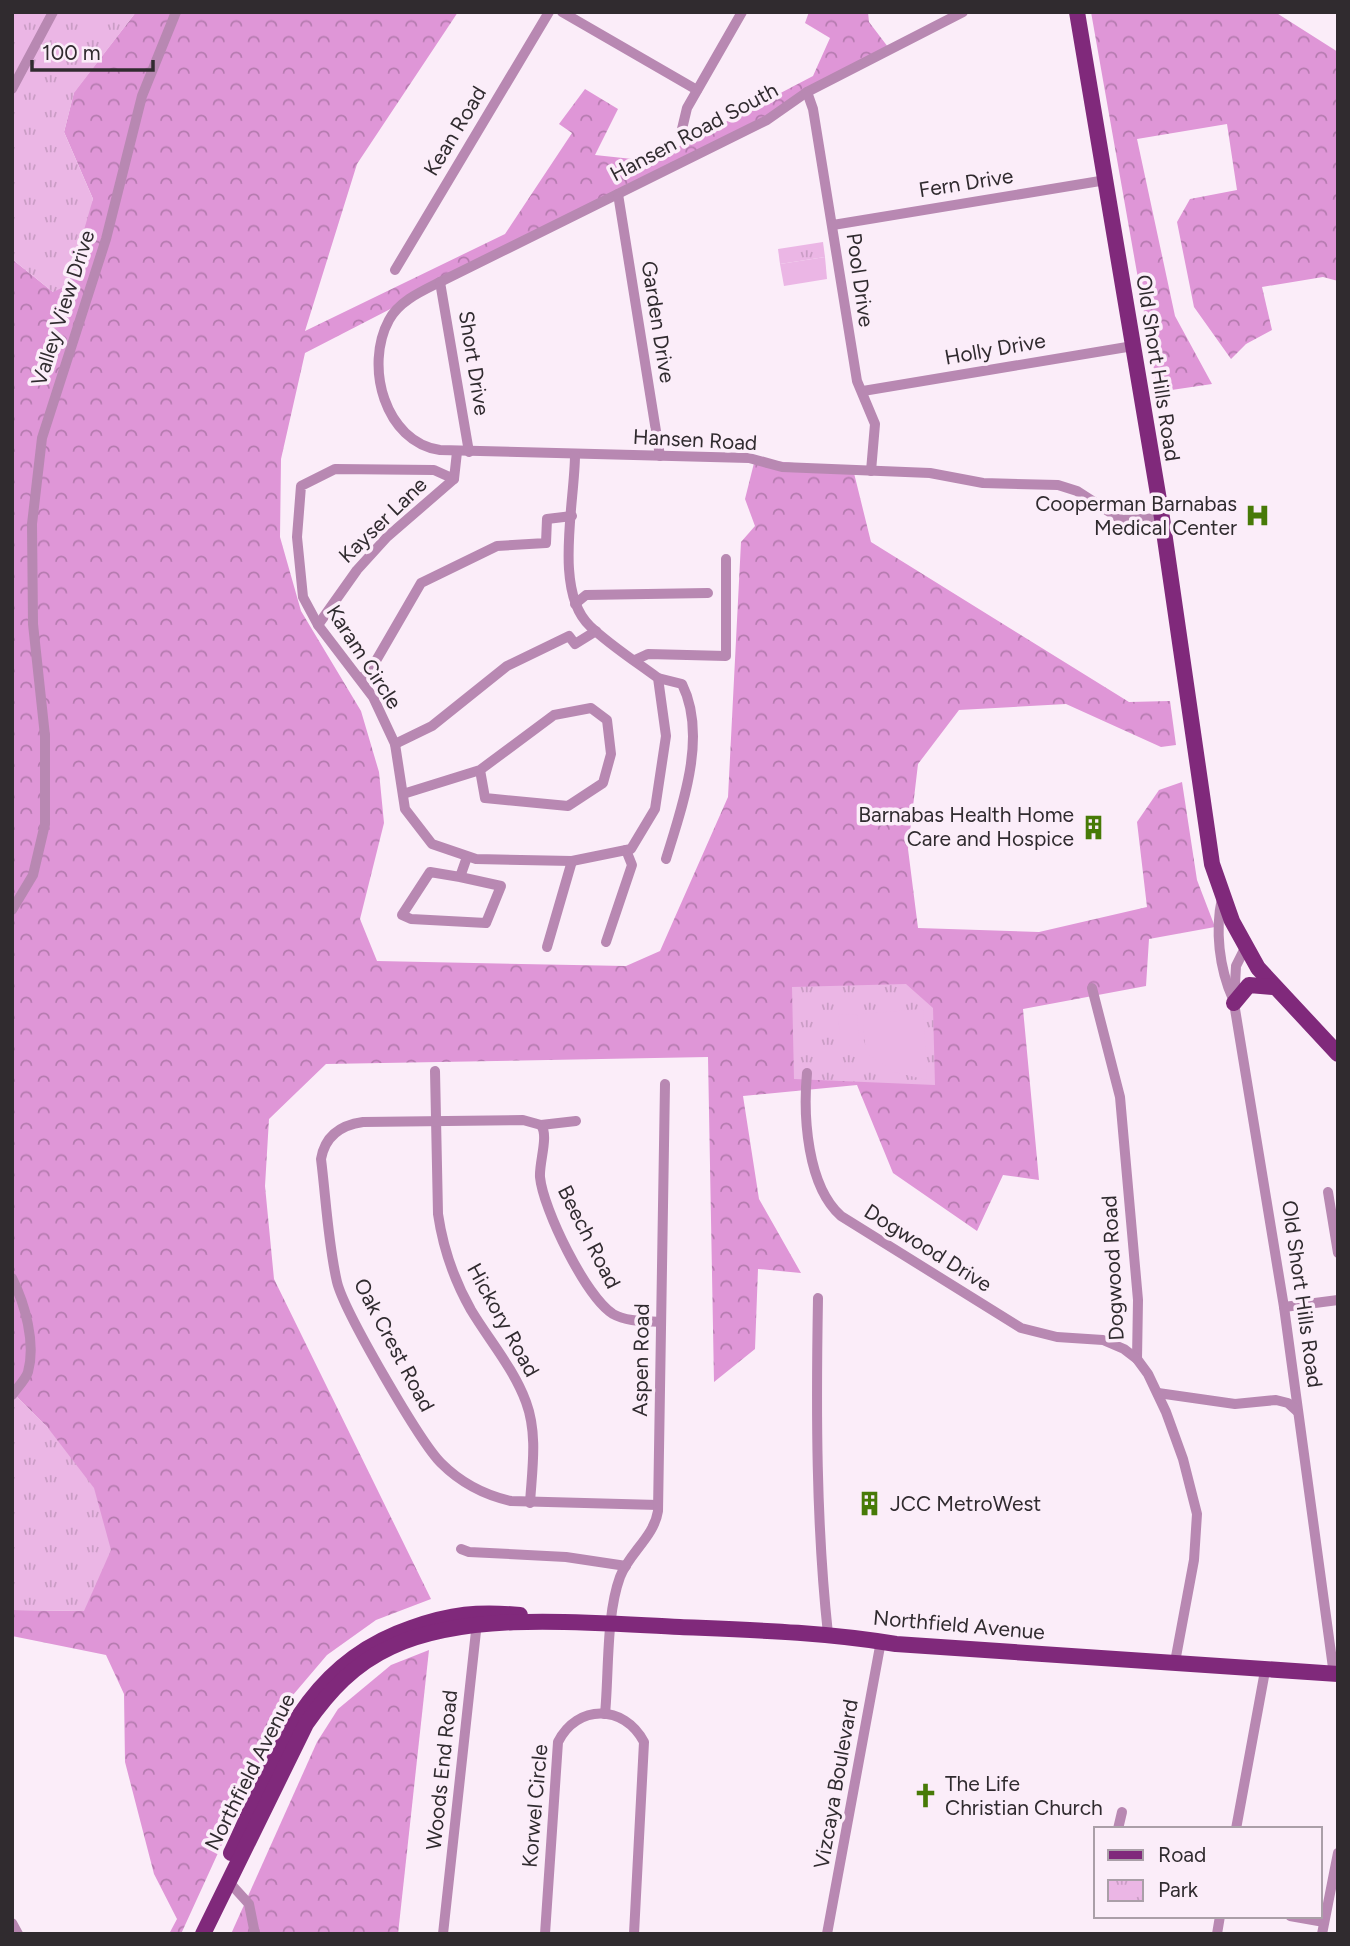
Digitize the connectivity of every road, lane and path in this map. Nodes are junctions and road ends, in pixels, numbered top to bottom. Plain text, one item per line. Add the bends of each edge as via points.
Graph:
1 (53, 12) edge
2 (176, 12) edge
3 (550, 12) edge
4 (562, 12) edge
5 (742, 12) edge
6 (963, 12) edge
7 (1076, 12) edge
8 (12, 89) edge
9 (697, 90) junction
10 (807, 92) junction
11 (682, 129) dead end
12 (1106, 180) junction
13 (618, 194) junction
14 (833, 225) junction
15 (395, 270) dead end
16 (440, 282) junction
17 (1133, 346) junction
18 (863, 391) junction
19 (457, 452) junction
20 (469, 452) junction
21 (575, 454) junction
22 (660, 456) junction
23 (871, 471) junction
24 (454, 479) junction
25 (572, 516) junction
26 (1162, 518) junction
27 (726, 559) dead end
28 (708, 593) dead end
29 (575, 604) junction
30 (317, 625) junction
31 (596, 631) junction
32 (635, 660) junction
33 (658, 678) junction
34 (360, 679) junction
35 (395, 744) junction
36 (480, 770) junction
37 (403, 794) junction
38 (626, 850) junction
39 (467, 857) junction
40 (666, 859) dead end
41 (572, 861) junction
42 (460, 877) junction
43 (1222, 897) junction
44 (12, 910) edge
45 (606, 942) dead end
46 (547, 947) dead end
47 (1245, 948) junction
48 (1273, 987) junction
49 (1092, 988) dead end
50 (1234, 1003) junction
51 (1338, 1054) edge
52 (435, 1071) dead end
53 (807, 1073) dead end
54 (665, 1084) dead end
55 (435, 1121) junction
56 (576, 1121) dead end
57 (541, 1125) junction
58 (1328, 1192) dead end
59 (1337, 1242) edge
60 (1338, 1254) edge
61 (12, 1278) edge
62 (818, 1298) dead end
63 (1338, 1300) edge
64 (1284, 1307) junction
65 (661, 1322) junction
66 (1137, 1359) junction
67 (1158, 1393) junction
68 (12, 1395) edge
69 (1298, 1412) junction
70 (530, 1503) junction
71 (658, 1505) junction
72 (461, 1549) dead end
73 (626, 1566) junction
74 (478, 1617) junction
75 (612, 1624) junction
76 (828, 1634) junction
77 (881, 1641) junction
78 (1175, 1662) junction
79 (1265, 1671) junction
80 (1337, 1675) edge
81 (605, 1714) junction
82 (1122, 1812) dead end
83 (1118, 1827) edge
84 (1236, 1827) edge
85 (1338, 1853) edge
86 (229, 1882) junction
87 (1301, 1918) edge
88 (1324, 1922) junction
89 (12, 1923) edge
90 (18, 1934) edge
91 (191, 1934) edge
92 (203, 1934) edge
93 (255, 1934) edge
94 (443, 1934) edge
95 (545, 1934) edge
96 (634, 1934) edge
97 (827, 1934) edge
98 (1322, 1934) edge

1 - 8 street
2 - 44 street, Valley View Drive via 142,96 106,239 42,438 32,524 33,624 45,736 45,824 33,875
3 - 15 street, Kean Road
4 - 9 street
5 - 9 street
6 - 10 street, Hansen Road South
7 - 12 main road, Old Short Hills Road
9 - 11 street
10 - 13 street, Hansen Road South via 767,120
10 - 14 street, Pool Drive
12 - 14 street, Fern Drive
12 - 17 main road, Old Short Hills Road
13 - 16 street, Hansen Road South
13 - 22 street, Garden Drive
14 - 18 street, Pool Drive via 857,380
16 - 19 street, Hansen Road via 407,301 389,319 380,346 379,374 403,433 430,449
16 - 20 street, Short Drive
17 - 18 street, Holly Drive
17 - 26 main road, Old Short Hills Road
18 - 23 street, Pool Drive via 875,424
19 - 20 street, Hansen Road
19 - 24 street
20 - 21 street, Hansen Road
21 - 22 street, Hansen Road
21 - 25 street
22 - 23 street, Hansen Road via 749,458 782,467
23 - 26 street, Hansen Road via 930,473 983,483 1058,485 1077,491 1122,520
24 - 30 street, Kayser Lane via 387,537
24 - 30 street, Karam Circle via 434,470 335,469 301,486 297,537 303,597
25 - 29 street via 568,574
25 - 34 street via 547,519 546,543 497,546 421,583 370,671
26 - 43 main road, Old Short Hills Road via 1212,864
27 - 32 street via 726,656 648,654
28 - 29 street via 586,595
29 - 31 street
30 - 34 street, Karam Circle
31 - 32 street
31 - 35 street via 575,644 569,636 559,639 507,666 432,726
32 - 33 street
33 - 38 street via 666,736 655,808 631,849
33 - 40 street via 682,684 691,702 690,779
34 - 35 street, Karam Circle
35 - 37 street, Karam Circle
36 - 36 street via 554,715 591,708 607,720 611,754 603,783 568,806 485,799
36 - 37 street
37 - 39 street, Karam Circle via 405,809 432,844
38 - 41 street, Karam Circle
38 - 45 street via 632,865
39 - 41 street, Karam Circle
39 - 42 street
41 - 46 street
42 - 42 street via 430,872 402,915 486,923 501,886
43 - 47 main road, Old Short Hills Road
43 - 50 street, Old Short Hills Road via 1217,924
47 - 48 main road
47 - 50 street, Old Short Hills Road via 1236,966
48 - 50 main road via 1249,985
48 - 51 main road
49 - 66 street, Dogwood Road via 1120,1097 1138,1300
50 - 64 street, Old Short Hills Road
52 - 55 street, Hickory Road
53 - 66 street, Dogwood Drive via 813,1168 824,1198 841,1216 1021,1328 1057,1337 1103,1340
54 - 65 street, Aspen Road
55 - 57 street, Oak Crest Road via 523,1120
55 - 70 street, Hickory Road via 441,1236 455,1278 526,1401 533,1447
55 - 70 street, Oak Crest Road via 354,1123 326,1143 321,1159 337,1282 425,1444 439,1461 456,1477 492,1497
56 - 57 street, Oak Crest Road
57 - 65 street, Beech Road via 539,1161 547,1203 593,1294 616,1316
58 - 59 street
59 - 60 street
61 - 68 street via 22,1298 29,1336 28,1373
62 - 76 street via 816,1407
63 - 64 street
64 - 69 street, Old Short Hills Road
65 - 71 street, Aspen Road
66 - 67 street, Dogwood Road
67 - 69 street via 1235,1404 1276,1400
67 - 78 street, Dogwood Road via 1183,1459 1197,1514 1194,1560
69 - 80 street, Old Short Hills Road
70 - 71 street, Oak Crest Road
71 - 73 street, Aspen Road via 657,1519
72 - 73 street
73 - 75 street, Aspen Road via 617,1587
74 - 75 main road, Northfield Avenue
74 - 86 main road, Northfield Avenue via 393,1646 368,1659 333,1689 306,1724
74 - 91 main road, Northfield Avenue via 435,1619 392,1634 361,1650 321,1684 293,1724
74 - 94 street, Woods End Road
75 - 76 main road, Northfield Avenue
75 - 81 street
76 - 77 main road, Northfield Avenue
77 - 78 main road, Northfield Avenue
77 - 97 street, Vizcaya Boulevard
78 - 79 main road, Northfield Avenue
79 - 80 main road, Northfield Avenue
79 - 84 street
81 - 95 street, Korwel Circle via 581,1716 571,1722 558,1742
81 - 96 street via 628,1721 644,1742
82 - 83 street
85 - 88 street
86 - 92 main road, Northfield Avenue
86 - 93 street via 249,1904
87 - 88 street
88 - 98 street
89 - 90 street

